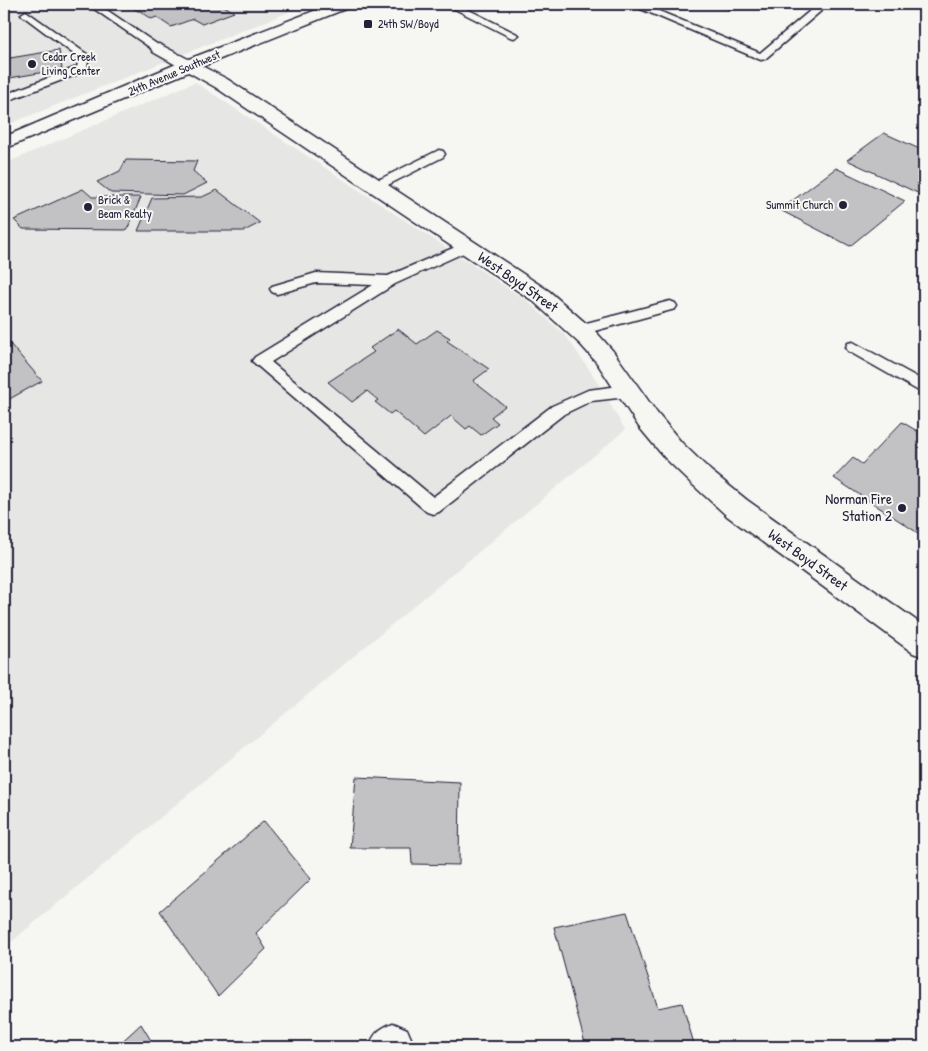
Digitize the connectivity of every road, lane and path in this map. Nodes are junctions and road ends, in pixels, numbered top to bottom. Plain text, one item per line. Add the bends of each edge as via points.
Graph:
1 (92, 4) edge
2 (345, 4) edge
3 (450, 4) edge
4 (634, 4) edge
5 (824, 4) edge
6 (26, 14) dead end
7 (514, 35) dead end
8 (159, 49) joint
9 (187, 66) junction
10 (4, 99) edge
11 (4, 144) edge
12 (439, 154) dead end
13 (376, 186) junction
14 (467, 246) junction
15 (390, 281) junction
16 (277, 289) dead end
17 (670, 306) dead end
18 (580, 330) junction
19 (853, 347) dead end
20 (924, 388) edge
21 (627, 391) junction
22 (924, 643) edge

1 - 8 lane
2 - 9 street, 24th Avenue Southwest
3 - 7 lane
4 - 5 lane via 761,56
6 - 10 lane via 84,57 82,69
8 - 9 street, West Boyd Street
9 - 11 street, 24th Avenue Southwest
9 - 13 street, West Boyd Street via 221,83
12 - 13 lane
13 - 14 street, West Boyd Street
14 - 15 lane
14 - 18 street, West Boyd Street via 542,296
15 - 16 lane via 316,278
15 - 21 lane via 260,361 433,507 558,410 588,396
17 - 18 lane
18 - 21 street, West Boyd Street via 605,357
19 - 20 lane
21 - 22 street, West Boyd Street via 673,450 737,508

